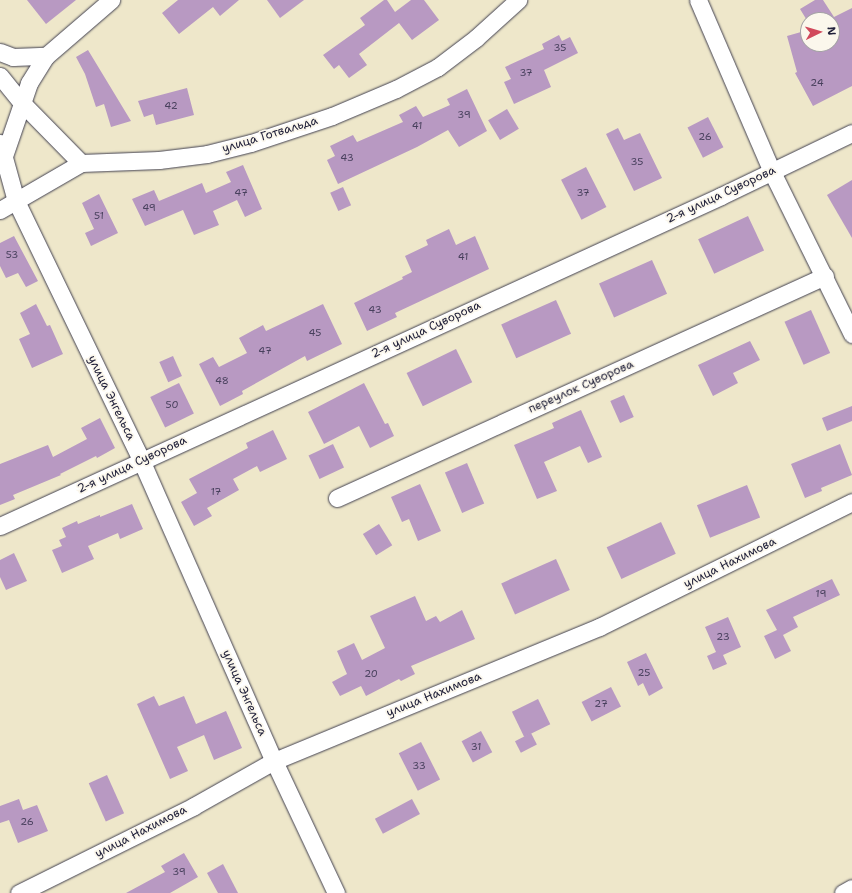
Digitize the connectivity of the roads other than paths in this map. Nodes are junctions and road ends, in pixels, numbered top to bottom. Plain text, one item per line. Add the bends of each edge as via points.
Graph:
1 (111, 0) edge
2 (518, 0) edge
3 (698, 0) edge
4 (0, 52) edge
5 (46, 56) junction
6 (0, 76) edge
7 (23, 104) junction
8 (852, 133) edge
9 (2, 150) edge
10 (81, 163) junction
11 (772, 172) junction
12 (16, 201) junction
13 (0, 210) edge
14 (825, 276) junction
15 (852, 334) edge
16 (141, 460) junction
17 (338, 498) dead end
18 (852, 502) edge
19 (0, 526) edge
20 (274, 761) junction
21 (852, 888) edge
22 (19, 893) edge
23 (336, 893) edge
24 (843, 893) edge

1 - 5 street
2 - 10 street, улица Готвальда via 476,38 438,67 396,89 332,116 252,143 207,154 160,160
3 - 11 street
4 - 5 street via 13,57
5 - 7 street via 29,83
6 - 7 street
7 - 9 street
7 - 10 street
8 - 11 street, 2-я улица Суворова
9 - 12 street, улица Энгельса
10 - 12 street, улица Готвальда
11 - 14 street
11 - 16 street, 2-я улица Суворова
12 - 13 street, улица Готвальда
12 - 16 street, улица Энгельса
14 - 15 street
14 - 17 street, переулок Суворова
16 - 19 street, 2-я улица Суворова
16 - 20 street, улица Энгельса
18 - 20 street, улица Нахимова via 599,627
20 - 22 street, улица Нахимова via 194,806
20 - 23 street, улица Энгельса
21 - 24 street

